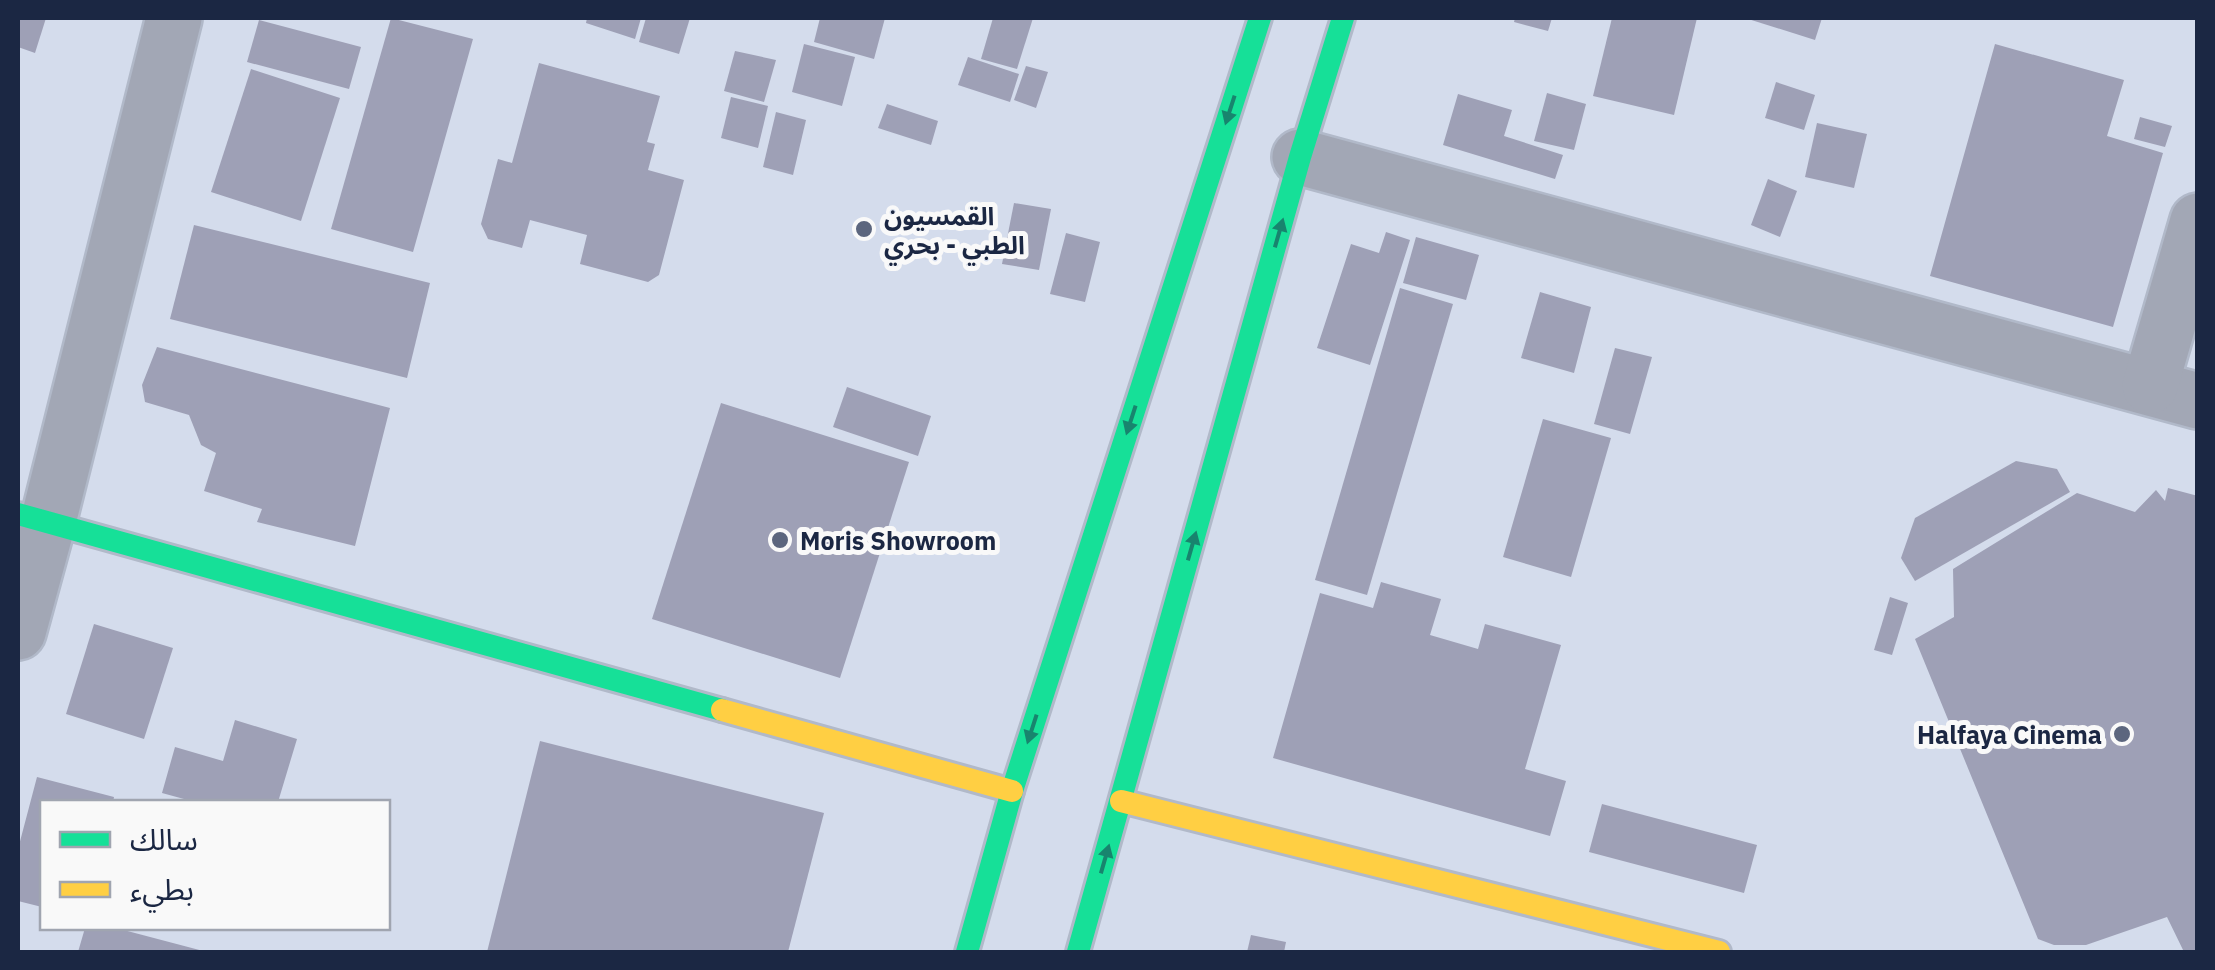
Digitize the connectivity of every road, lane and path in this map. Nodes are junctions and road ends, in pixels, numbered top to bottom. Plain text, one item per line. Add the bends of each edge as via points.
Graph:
1 (174, 18) edge
2 (1260, 18) edge
3 (1343, 18) edge
4 (1300, 157) junction
5 (2198, 222) edge
6 (2174, 394) edge
7 (33, 518) edge
8 (18, 632) edge
9 (1012, 792) junction
10 (1121, 801) junction
11 (967, 952) edge
12 (1078, 952) edge
13 (1719, 952) edge

1 - 7 street
2 -> 9 street
3 - 4 street
4 - 6 street
10 -> 4 street
5 - 6 street
7 - 8 street
7 - 9 street
9 - 11 street
12 -> 10 street
10 - 13 street

